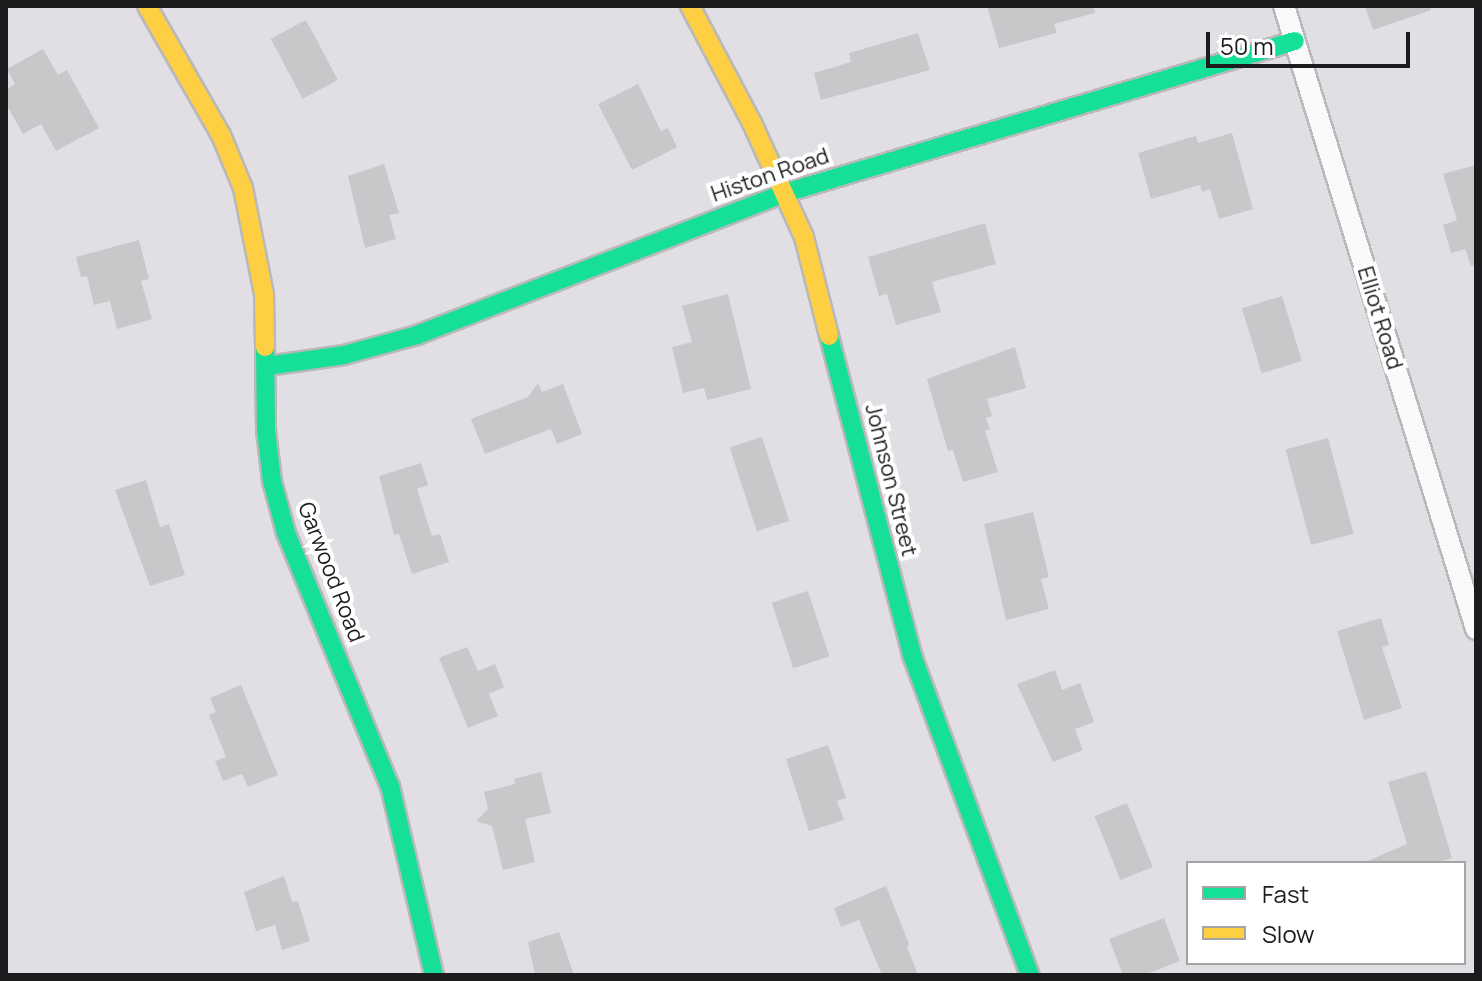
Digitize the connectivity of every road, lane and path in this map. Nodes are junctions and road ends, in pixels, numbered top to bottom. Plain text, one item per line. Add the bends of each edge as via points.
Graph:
1 (147, 6) edge
2 (690, 6) edge
3 (1284, 6) edge
4 (1295, 41) junction
5 (785, 193) junction
6 (267, 366) junction
7 (1476, 629) edge
8 (434, 975) edge
9 (1030, 975) edge

1 - 6 street, Garwood Road via 221,135 243,188 264,294
2 - 5 street, Johnson Street
3 - 4 street, Elliot Road
4 - 5 street, Histon Road
4 - 7 street, Elliot Road
5 - 6 street, Histon Road via 417,335 344,355
5 - 9 street, Johnson Street via 804,237 912,655
6 - 8 street, Garwood Road via 266,430 286,533 390,786

